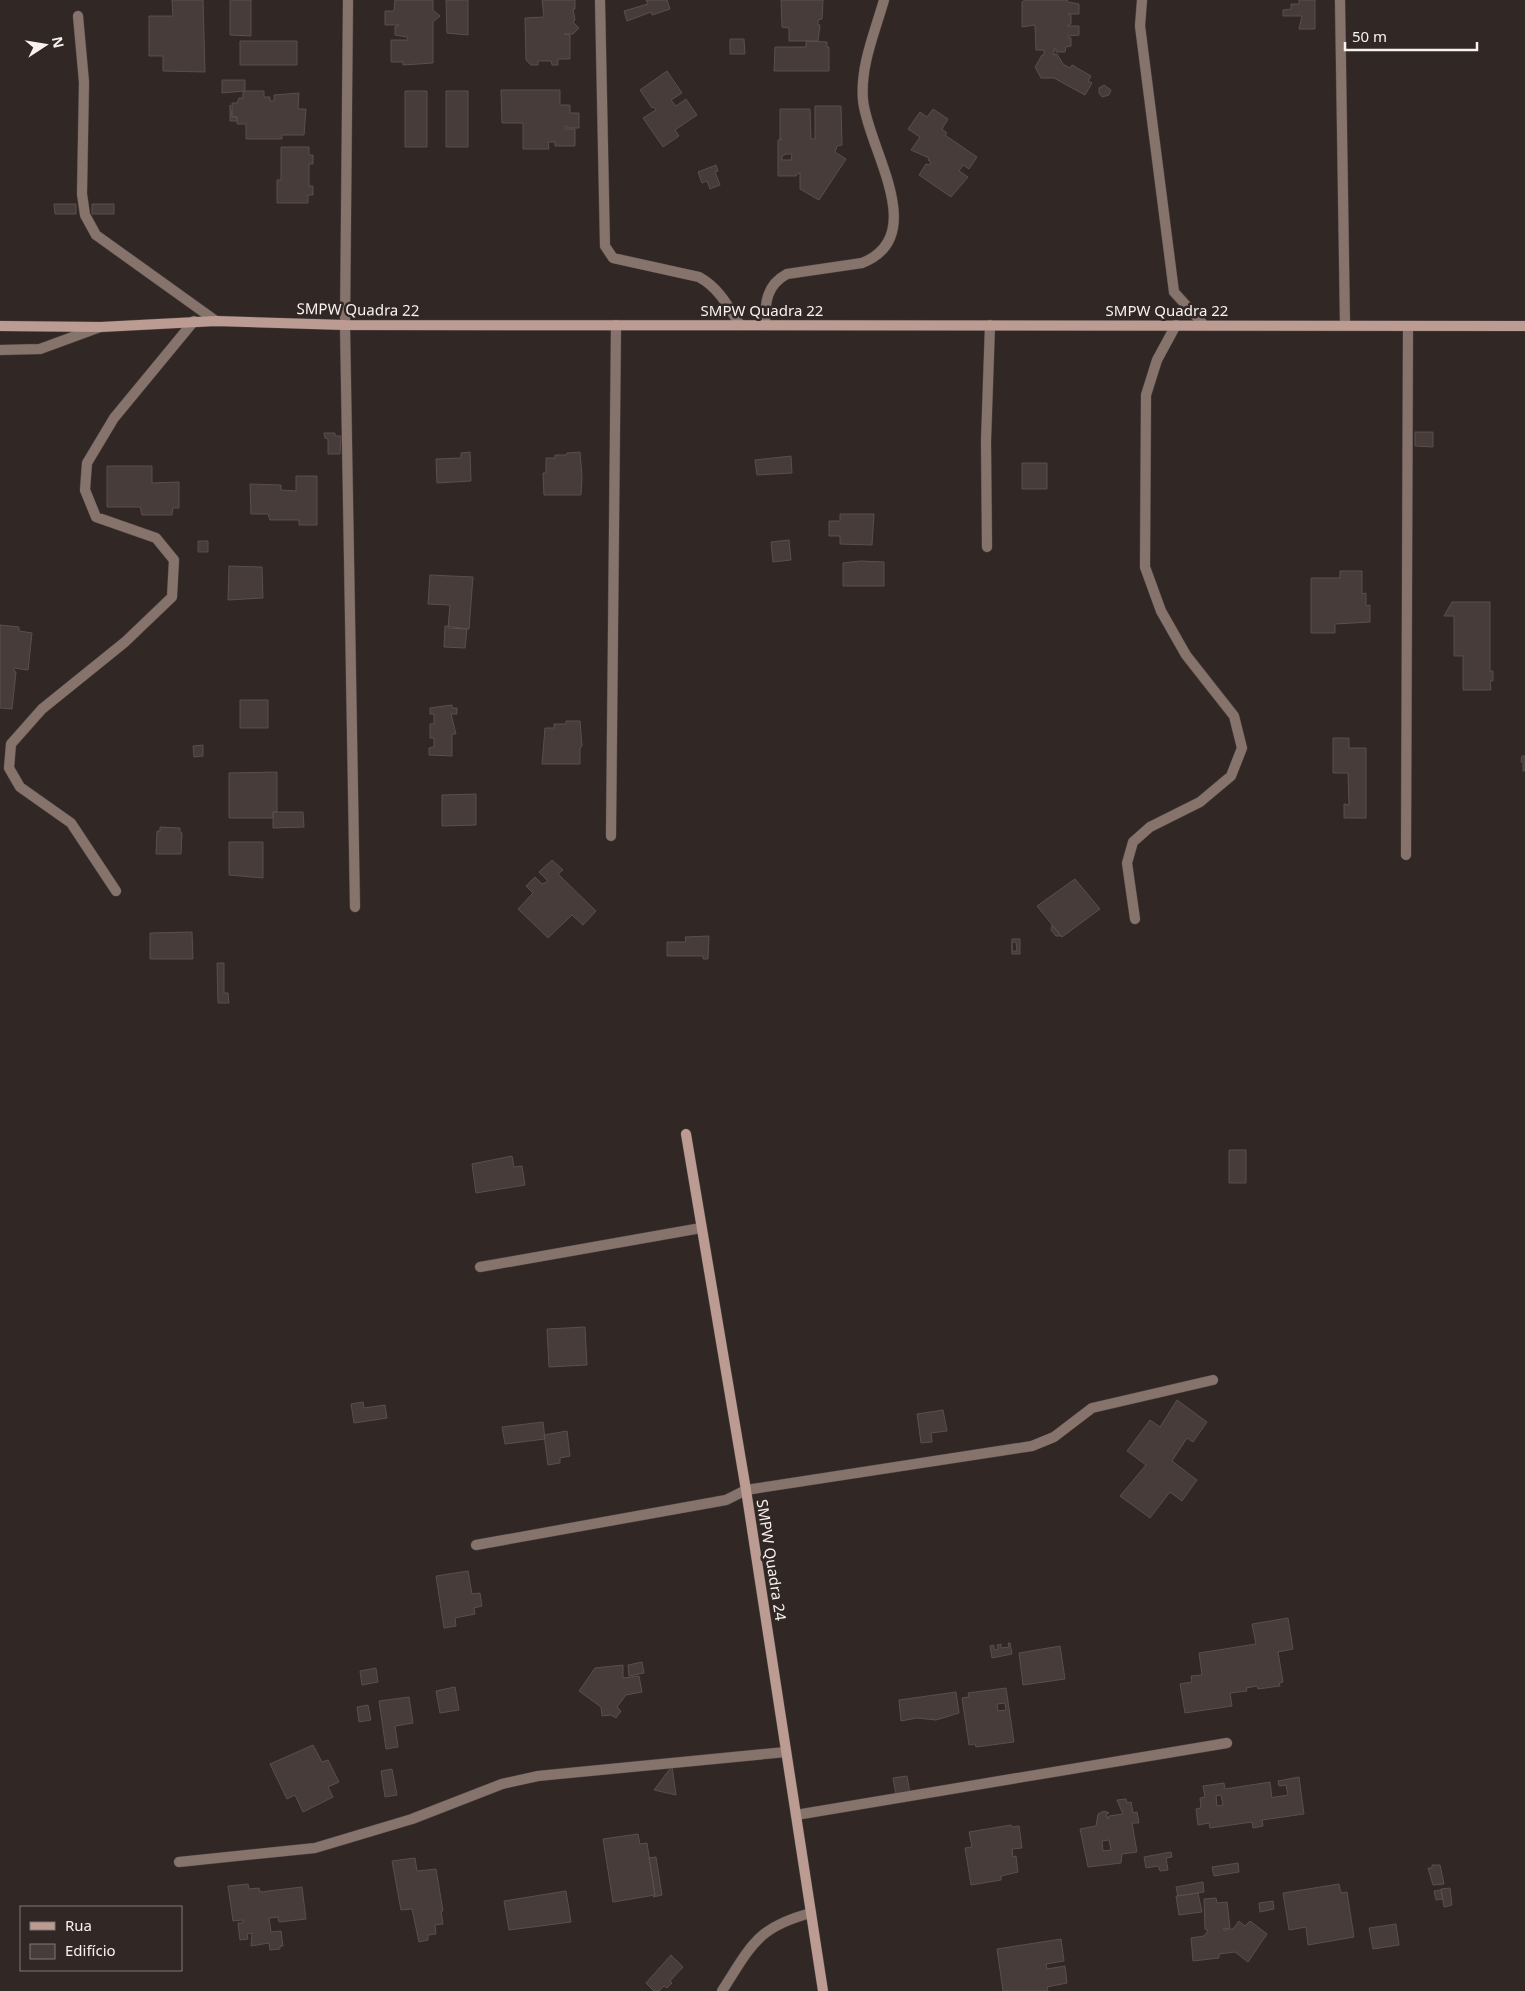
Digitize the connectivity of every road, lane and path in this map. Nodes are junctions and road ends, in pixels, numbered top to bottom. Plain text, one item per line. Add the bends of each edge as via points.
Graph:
1 (348, 0) edge
2 (600, 0) edge
3 (884, 0) edge
4 (1142, 0) edge
5 (1340, 0) edge
6 (78, 16) dead end
7 (194, 321) junction
8 (216, 321) junction
9 (1345, 324) junction
10 (345, 325) junction
11 (616, 325) junction
12 (740, 325) junction
13 (765, 325) junction
14 (990, 325) junction
15 (1176, 325) junction
16 (1204, 325) junction
17 (0, 326) edge
18 (1408, 326) junction
19 (1525, 326) edge
20 (101, 327) junction
21 (0, 350) edge
22 (987, 547) dead end
23 (611, 836) dead end
24 (1406, 855) dead end
25 (116, 891) dead end
26 (354, 907) dead end
27 (1135, 919) dead end
28 (686, 1134) dead end
29 (701, 1228) junction
30 (480, 1267) dead end
31 (1213, 1380) dead end
32 (746, 1490) junction
33 (476, 1545) dead end
34 (1227, 1743) dead end
35 (786, 1752) junction
36 (796, 1815) junction
37 (180, 1862) dead end
38 (811, 1913) junction
39 (722, 1991) edge
40 (823, 1991) edge

1 - 10 street
2 - 12 street via 604,246 613,258 707,281 725,300
3 - 13 street via 862,84 865,119 893,199 890,234 883,250 867,261 787,274 778,279 769,290 765,304
4 - 16 street via 1140,26 1174,292
5 - 9 street
6 - 8 street via 84,82 82,194 85,215 96,235
7 - 8 street, SMPW Quadra 22
7 - 20 street, SMPW Quadra 22
7 - 25 street via 114,418 87,463 85,490 96,517 156,538 174,560 172,597 125,642 42,709 12,744 8,768 20,787 71,823
8 - 10 street, SMPW Quadra 22
9 - 16 street, SMPW Quadra 22
9 - 18 street, SMPW Quadra 22
10 - 11 street, SMPW Quadra 22
10 - 26 street
11 - 12 street, SMPW Quadra 22
11 - 23 street
12 - 13 street, SMPW Quadra 22
13 - 14 street, SMPW Quadra 22
14 - 15 street, SMPW Quadra 22
14 - 22 street
15 - 16 street, SMPW Quadra 22
15 - 27 street via 1157,360 1146,395 1145,567 1161,611 1186,655 1234,716 1242,748 1231,776 1200,802 1150,827 1133,842 1127,863
17 - 20 street, SMPW Quadra 22
18 - 19 street, SMPW Quadra 22
18 - 24 street
20 - 21 street via 40,349
28 - 29 street, SMPW Quadra 24
29 - 30 street
29 - 32 street, SMPW Quadra 24
31 - 32 street via 1092,1408 1054,1437 1032,1446
32 - 33 street via 726,1500
32 - 35 street, SMPW Quadra 24
34 - 36 street
35 - 36 street, SMPW Quadra 24
35 - 37 street via 538,1776 502,1784 412,1819 315,1848
36 - 38 street, SMPW Quadra 24
38 - 39 street via 771,1927 753,1945
38 - 40 street, SMPW Quadra 24

